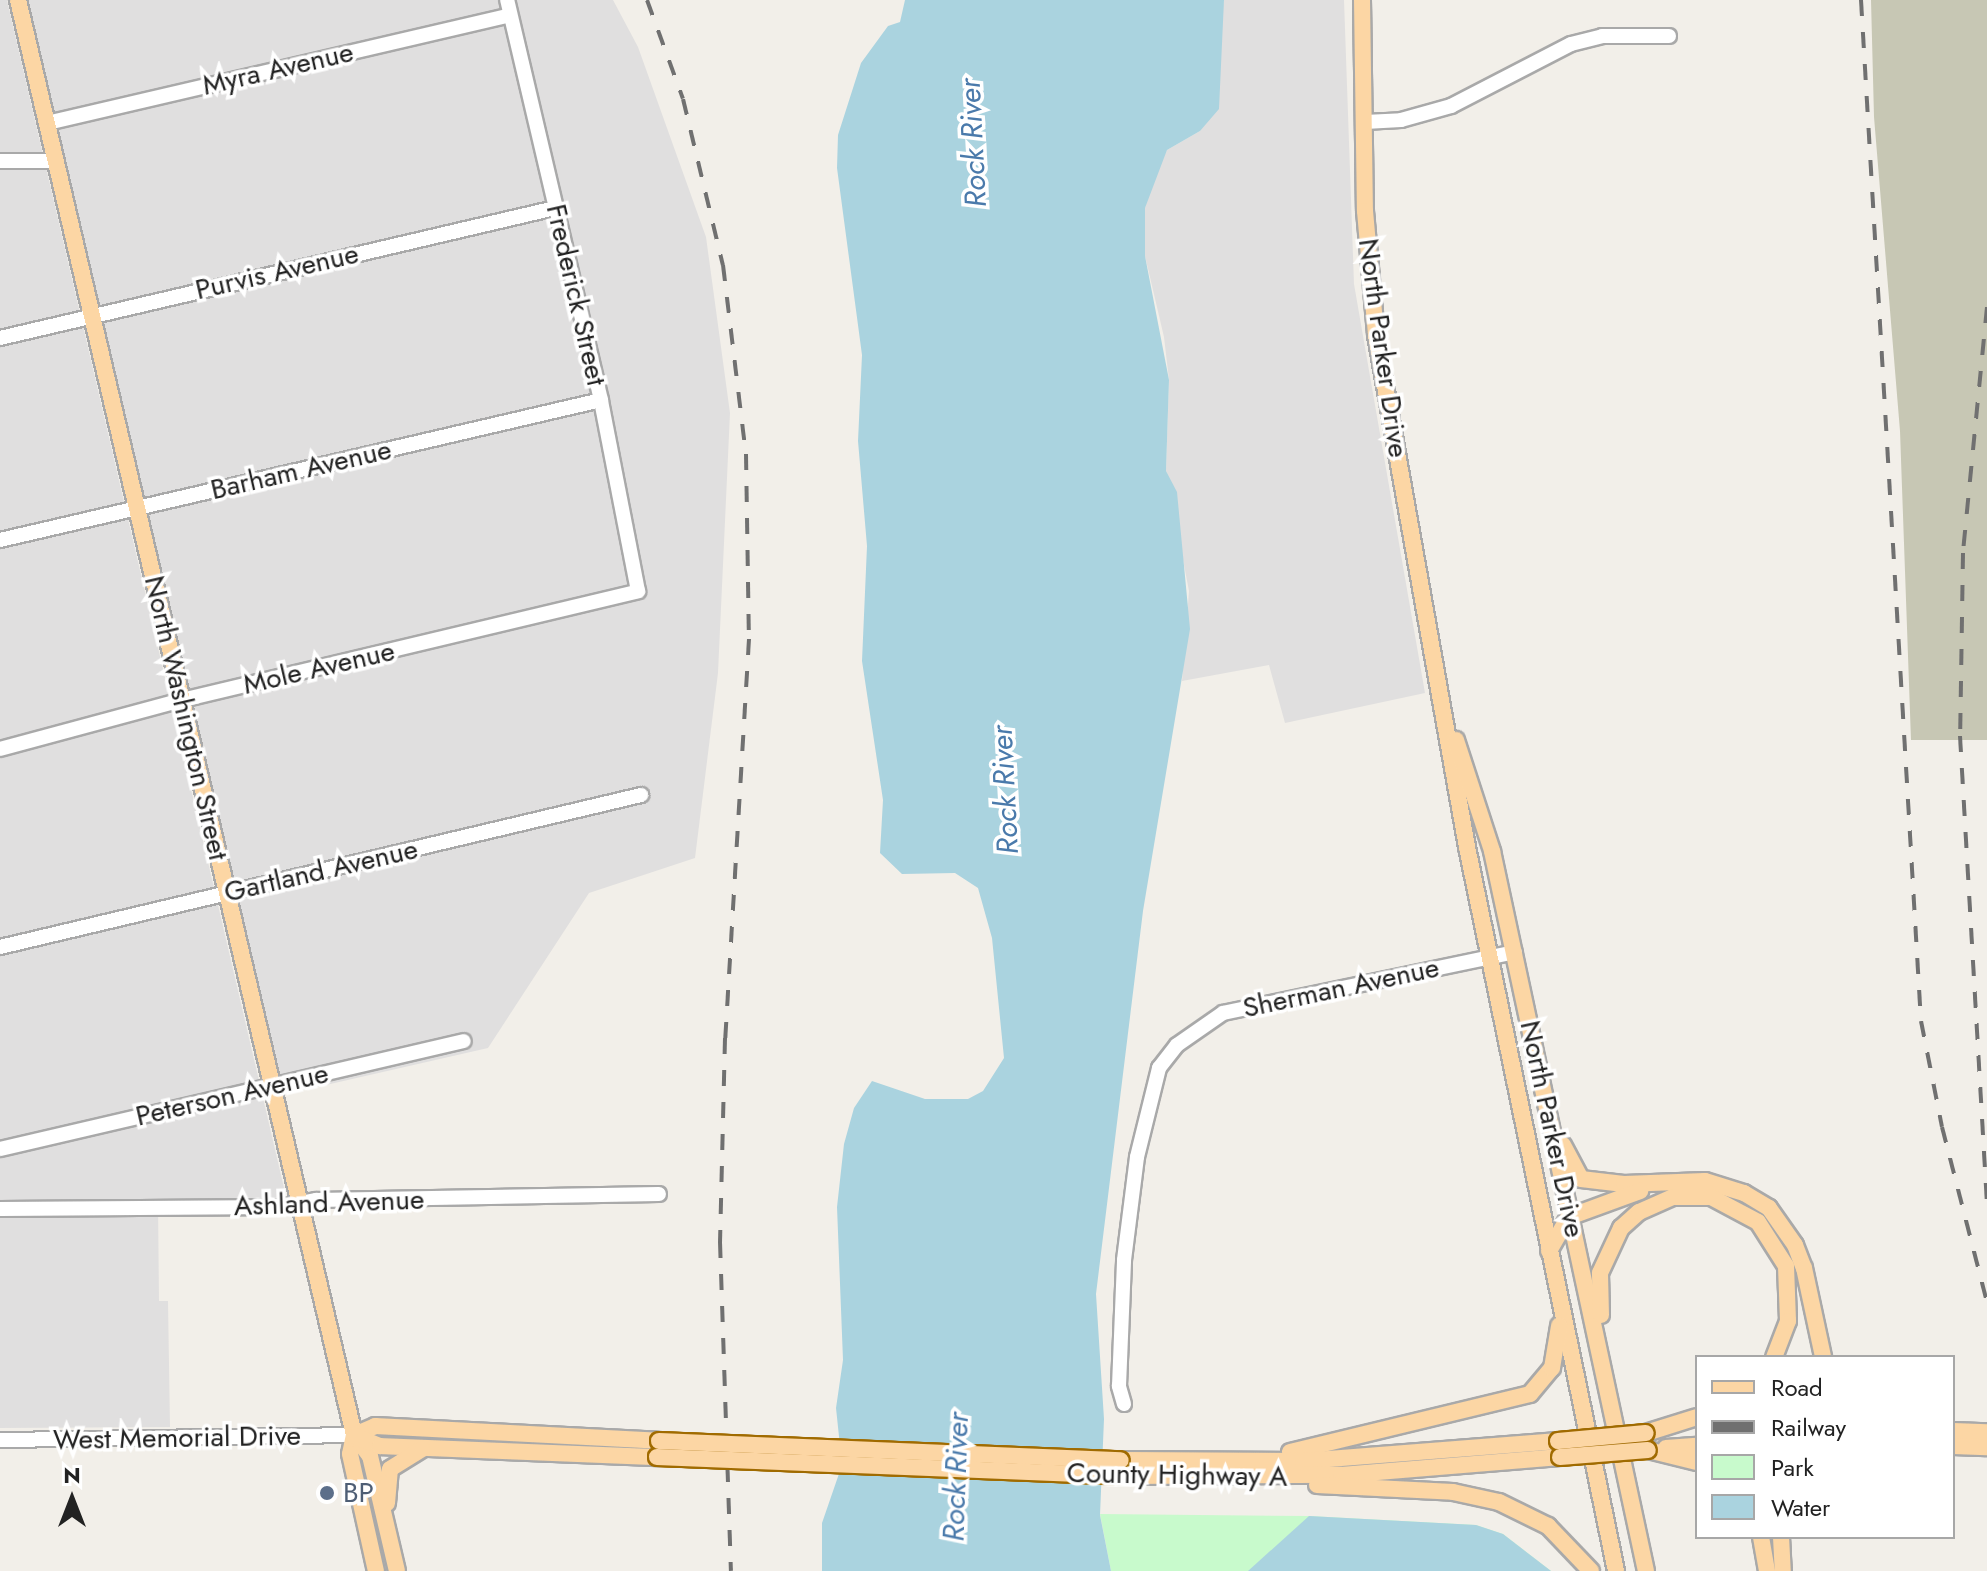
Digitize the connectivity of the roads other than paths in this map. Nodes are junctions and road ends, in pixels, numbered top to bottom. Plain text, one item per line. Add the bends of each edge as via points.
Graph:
1 (18, 0) edge
2 (1362, 0) edge
3 (508, 7) edge
4 (1669, 36) dead end
5 (1365, 122) junction
6 (47, 123) junction
7 (0, 161) edge
8 (56, 161) junction
9 (555, 208) junction
10 (92, 314) junction
11 (0, 338) edge
12 (601, 400) junction
13 (137, 508) junction
14 (0, 540) edge
15 (638, 591) joint
16 (1440, 693) junction
17 (182, 700) junction
18 (0, 749) edge
19 (641, 795) dead end
20 (226, 894) junction
21 (0, 947) edge
22 (1515, 952) junction
23 (1488, 957) junction
24 (464, 1041) dead end
25 (271, 1085) junction
26 (1544, 1091) junction
27 (0, 1149) edge
28 (1676, 1182) junction
29 (659, 1194) dead end
30 (299, 1203) junction
31 (0, 1209) edge
32 (1569, 1217) junction
33 (1549, 1251) junction
34 (1561, 1308) junction
35 (1775, 1355) edge
36 (1823, 1355) edge
37 (1607, 1380) junction
38 (1124, 1404) dead end
39 (1695, 1418) edge
40 (1695, 1430) edge
41 (1955, 1431) edge
42 (1987, 1432) edge
43 (354, 1435) junction
44 (0, 1440) edge
45 (1647, 1442) junction
46 (1695, 1446) edge
47 (1955, 1446) edge
48 (1987, 1447) edge
49 (425, 1448) junction
50 (658, 1449) junction
51 (1559, 1449) junction
52 (1695, 1461) edge
53 (1213, 1463) junction
54 (1122, 1468) junction
55 (1228, 1478) junction
56 (1761, 1539) edge
57 (1781, 1539) edge
58 (391, 1544) junction
59 (376, 1571) edge
60 (397, 1571) edge
61 (1591, 1571) edge
62 (1616, 1571) edge
63 (1646, 1571) edge
64 (1767, 1571) edge
65 (1783, 1571) edge

1 - 6 main road, North Washington Street
2 - 5 main road, North Parker Drive
3 - 6 street, Myra Avenue
3 - 9 street, Frederick Street
4 - 5 street via 1602,36 1571,44 1451,106 1412,118
5 - 16 main road, North Parker Drive via 1368,274
6 - 8 main road, North Washington Street
7 - 8 street
8 - 10 main road, North Washington Street
9 - 10 street, Purvis Avenue
9 - 12 street, Frederick Street
10 - 11 street, Purvis Avenue
10 - 13 main road, North Washington Street
12 - 13 street, Barham Avenue
12 - 15 street, Frederick Street
13 - 14 street, Barham Avenue
13 - 17 main road, North Washington Street
15 - 17 street, Mole Avenue
16 - 22 main road, North Parker Drive via 1492,851
16 - 23 main road, North Parker Drive
17 - 18 street, Mole Avenue
17 - 20 main road, North Washington Street
19 - 20 street, Gartland Avenue
20 - 21 street, Gartland Avenue
20 - 25 main road, North Washington Street
22 - 23 street, Sherman Avenue
22 - 26 main road, North Parker Drive
23 - 33 main road, North Parker Drive
23 - 38 street, Sherman Avenue via 1223,1013 1177,1045 1159,1068 1137,1157 1124,1260 1119,1386
24 - 25 street, Peterson Avenue
25 - 27 street, Peterson Avenue
25 - 30 main road, North Washington Street
26 - 28 main road via 1581,1179
26 - 32 main road, North Parker Drive
28 - 32 main road via 1611,1198
28 - 36 main road via 1725,1185 1769,1208 1804,1268
29 - 30 street, Ashland Avenue
30 - 31 street, Ashland Avenue
30 - 43 main road, North Washington Street
32 - 33 main road
32 - 37 main road, North Parker Drive
33 - 34 main road, North Parker Drive
34 - 53 main road via 1552,1368 1530,1394 1312,1449
34 - 62 main road, North Parker Drive
35 - 37 main road via 1789,1305 1779,1248 1758,1222 1728,1202 1673,1197 1639,1212 1611,1241 1605,1257 1599,1294
37 - 63 main road, North Parker Drive
39 - 45 main road
40 - 45 main road, County Highway A
41 - 42 main road
43 - 44 street, West Memorial Drive
43 - 49 main road, West Memorial Drive via 380,1446
43 - 50 main road, West Memorial Drive via 375,1426
43 - 58 main road, North Washington Street via 370,1456
43 - 59 main road, North Washington Street via 350,1454
45 - 46 main road, County Highway A
45 - 51 main road, County Highway A, bridge
45 - 52 main road
47 - 48 main road
49 - 50 main road, West Memorial Drive
49 - 58 main road via 390,1469 386,1493
50 - 54 main road, County Highway A, bridge
51 - 53 main road, County Highway A
51 - 55 main road, County Highway A
53 - 54 main road, County Highway A
54 - 55 main road, County Highway A
55 - 61 main road via 1479,1496 1548,1526
56 - 64 main road
57 - 65 main road
58 - 60 main road, North Washington Street

